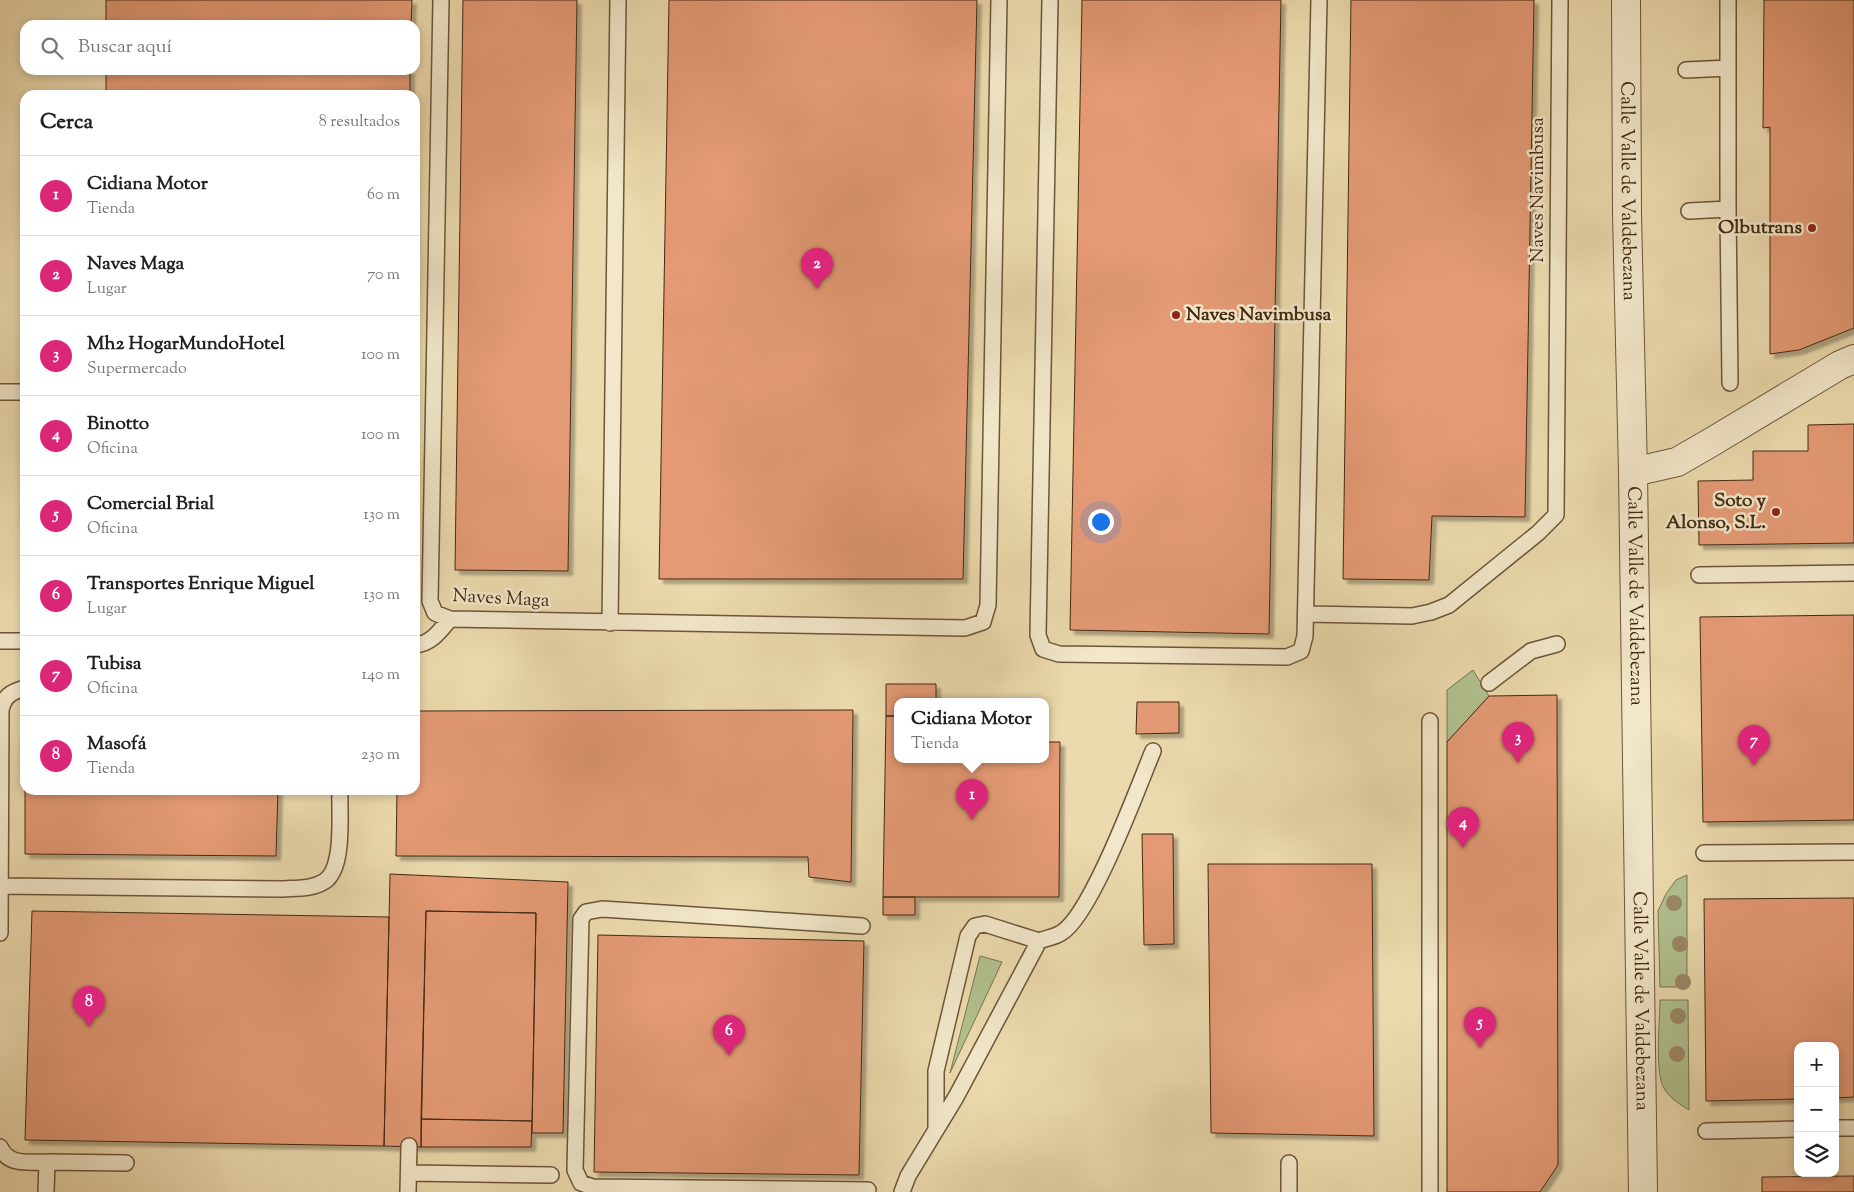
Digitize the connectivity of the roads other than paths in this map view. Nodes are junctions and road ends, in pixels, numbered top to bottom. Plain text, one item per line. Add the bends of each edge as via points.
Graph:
1 (441, 0) edge
2 (618, 0) edge
3 (999, 0) edge
4 (1050, 0) edge
5 (1319, 0) edge
6 (1560, 0) edge
7 (1626, 0) edge
8 (1728, 0) edge
9 (1728, 68) junction
10 (1686, 70) dead end
11 (1728, 209) junction
12 (1689, 211) dead end
13 (1854, 359) edge
14 (1730, 383) dead end
15 (0, 392) edge
16 (20, 392) edge
17 (1633, 472) junction
18 (1854, 573) edge
19 (1699, 575) dead end
20 (1306, 614) junction
21 (450, 619) junction
22 (610, 623) junction
23 (0, 641) edge
24 (20, 641) edge
25 (1557, 644) dead end
26 (420, 645) edge
27 (1489, 683) dead end
28 (20, 690) edge
29 (1430, 721) dead end
30 (1153, 751) dead end
31 (340, 795) edge
32 (1854, 852) edge
33 (1704, 853) dead end
34 (0, 886) edge
35 (862, 926) dead end
36 (0, 934) edge
37 (1039, 940) junction
38 (1839, 1128) edge
39 (1854, 1128) edge
40 (936, 1129) junction
41 (1794, 1129) edge
42 (1706, 1131) dead end
43 (409, 1146) dead end
44 (0, 1147) edge
45 (47, 1162) junction
46 (126, 1163) dead end
47 (1289, 1163) dead end
48 (409, 1173) junction
49 (551, 1175) dead end
50 (689, 1190) edge
51 (868, 1190) dead end
52 (46, 1192) edge
53 (408, 1192) edge
54 (902, 1192) edge
55 (1289, 1192) edge
56 (1430, 1192) edge
57 (1643, 1192) edge

1 - 21 lane, Naves Maga via 430,601 435,613
2 - 22 lane
3 - 22 lane, Naves Maga via 988,605 982,622 965,628
4 - 20 lane via 1038,635 1043,648 1059,654 1287,657 1301,651
5 - 20 lane
6 - 20 lane, Naves Navimbusa via 1556,515 1449,605 1412,616
7 - 17 street, Calle Valle de Valdebezana
8 - 9 lane
9 - 10 lane
9 - 11 lane
11 - 12 lane
11 - 14 lane
13 - 17 street via 1676,462
15 - 16 lane
17 - 57 street, Calle Valle de Valdebezana
18 - 19 lane
21 - 22 lane, Naves Maga
21 - 26 lane via 434,639
23 - 24 lane
25 - 27 lane via 1531,651
28 - 34 lane via 7,695 1,710
29 - 56 lane
30 - 37 lane via 1104,868 1076,919 1062,933
31 - 34 lane via 338,856 325,881 309,888
32 - 33 lane
34 - 36 lane
35 - 50 lane via 602,909 586,912 581,919 576,1170 581,1184
37 - 40 lane
37 - 40 lane via 986,924 974,926 968,936 936,1071
38 - 39 lane
40 - 54 lane
41 - 42 lane
43 - 48 lane
44 - 45 lane via 11,1160
45 - 46 lane
45 - 52 lane
47 - 55 lane
48 - 49 lane
48 - 53 lane
50 - 51 lane

